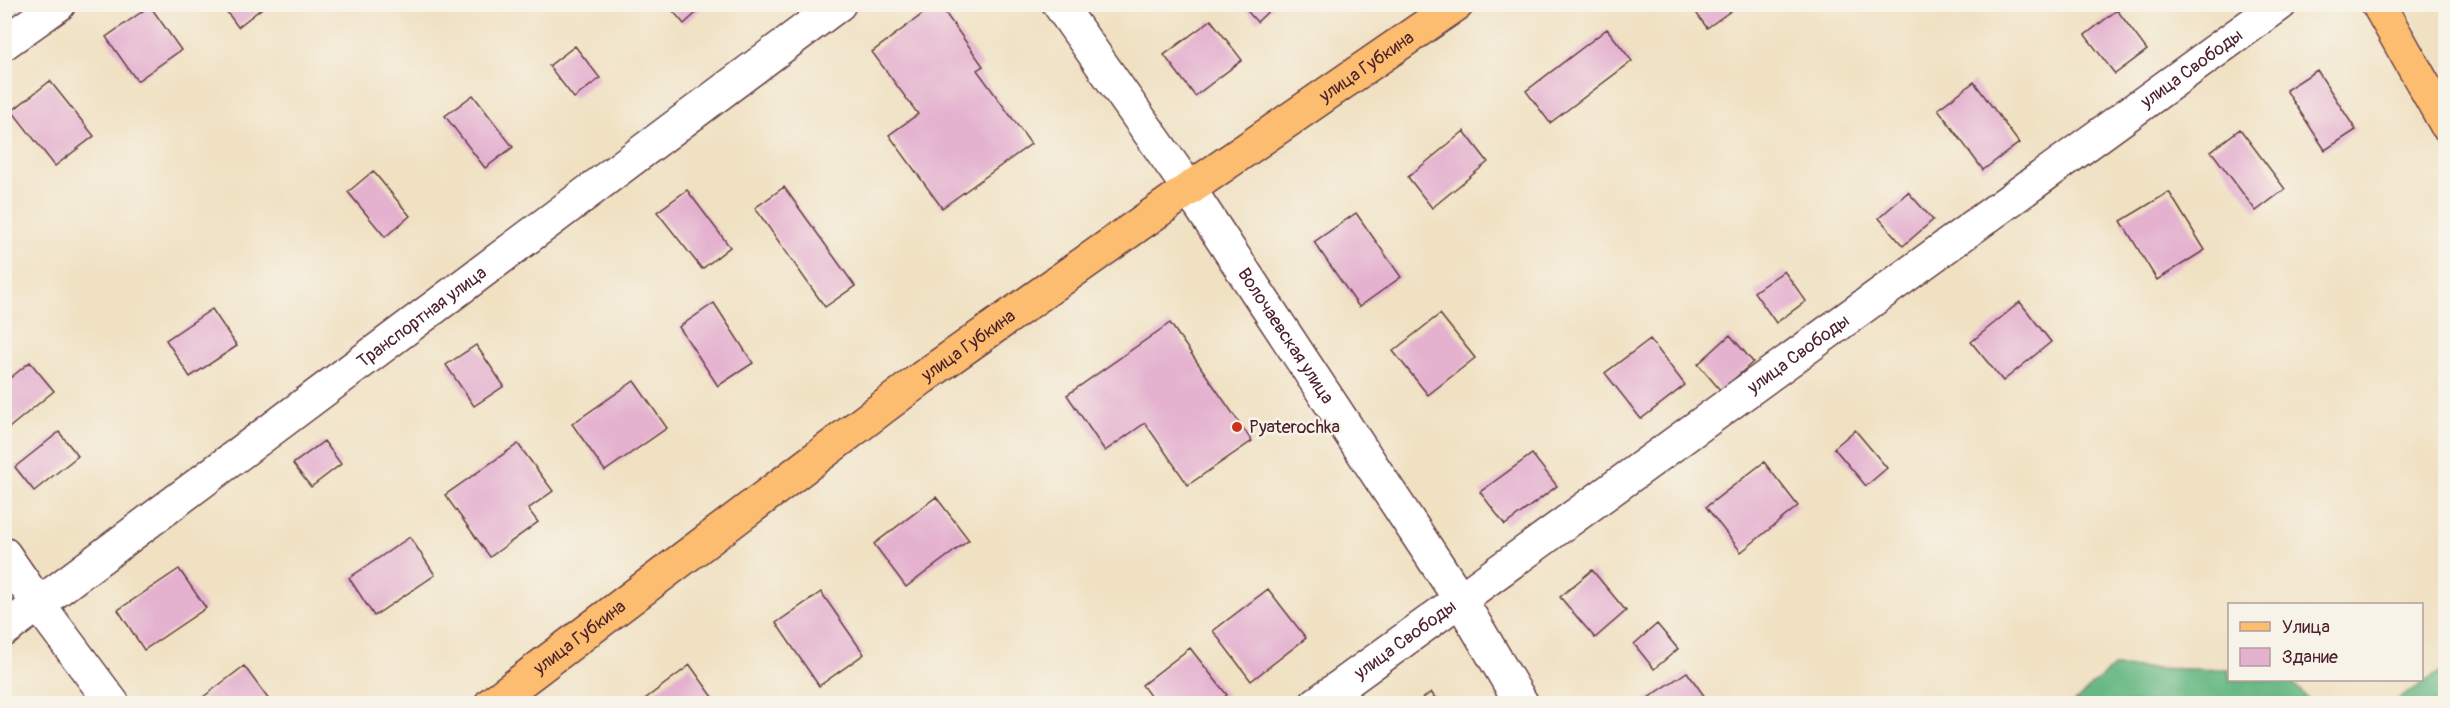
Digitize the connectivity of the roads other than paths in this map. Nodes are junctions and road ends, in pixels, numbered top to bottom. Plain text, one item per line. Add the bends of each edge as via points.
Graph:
1 (58, 4) edge
2 (840, 4) edge
3 (1059, 4) edge
4 (1457, 4) edge
5 (2280, 4) edge
6 (2378, 4) edge
7 (4, 43) edge
8 (2445, 124) edge
9 (1189, 189) junction
10 (4, 554) edge
11 (1460, 599) junction
12 (39, 605) junction
13 (4, 630) edge
14 (113, 704) edge
15 (491, 704) edge
16 (1316, 704) edge
17 (1522, 704) edge

1 - 7 street
2 - 12 street, Транспортная улица
3 - 9 street, Волочаевская улица
4 - 9 main road, улица Губкина
5 - 11 street, улица Свободы
6 - 8 main road
9 - 11 street, Волочаевская улица
9 - 15 main road, улица Губкина via 922,378
10 - 12 street
11 - 16 street, улица Свободы
11 - 17 street, Волочаевская улица
12 - 13 street, Транспортная улица
12 - 14 street

